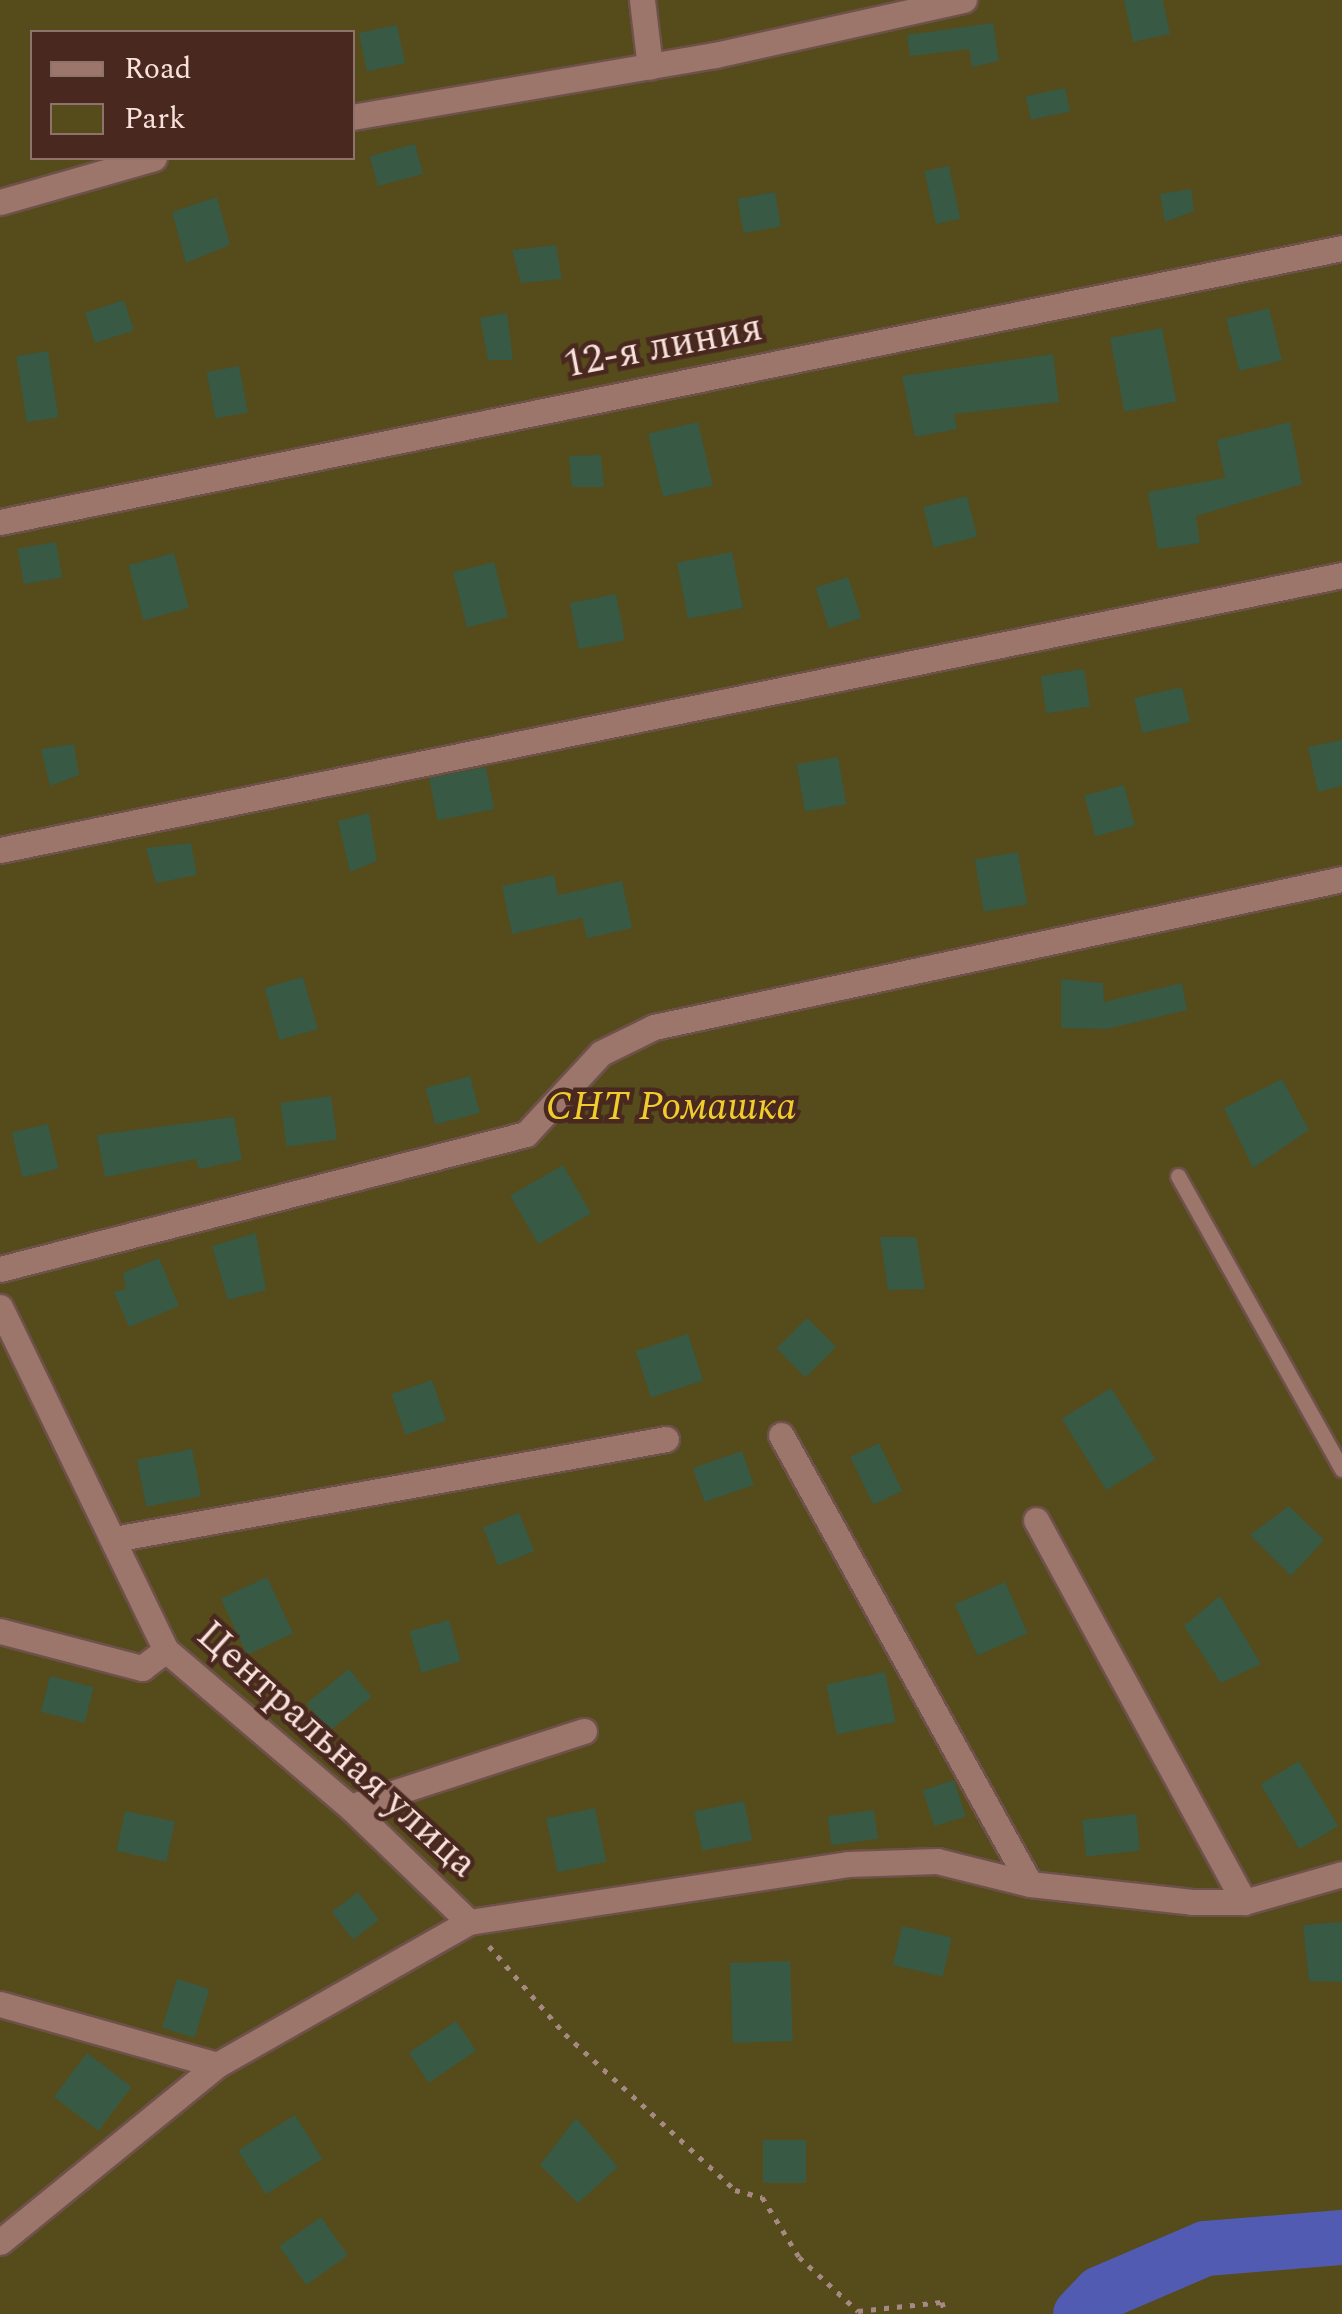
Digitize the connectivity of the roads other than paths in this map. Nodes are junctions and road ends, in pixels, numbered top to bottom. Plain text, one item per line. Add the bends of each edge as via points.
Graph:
1 (642, 0) edge
2 (964, 0) edge
3 (650, 67) junction
4 (355, 116) edge
5 (147, 160) edge
6 (0, 202) edge
7 (1342, 248) edge
8 (0, 522) edge
9 (1342, 575) edge
10 (0, 850) edge
11 (1342, 878) edge
12 (1178, 1176) dead end
13 (0, 1269) edge
14 (0, 1306) edge
15 (781, 1434) dead end
16 (666, 1439) dead end
17 (1342, 1469) edge
18 (1036, 1520) dead end
19 (114, 1539) junction
20 (0, 1631) edge
21 (166, 1650) junction
22 (584, 1731) dead end
23 (350, 1807) junction
24 (1342, 1874) edge
25 (1030, 1884) junction
26 (1244, 1902) junction
27 (469, 1922) junction
28 (0, 2004) edge
29 (217, 2064) junction
30 (0, 2242) edge

1 - 3 street
2 - 3 street
3 - 4 street
5 - 6 street
7 - 8 street, 12-я линия
9 - 10 street
11 - 13 street via 654,1026 602,1053 526,1134
12 - 17 lane
14 - 19 street, Центральная улица
15 - 25 street
16 - 19 street
18 - 26 street
19 - 21 street, Центральная улица
20 - 21 street via 142,1668
21 - 23 street, Центральная улица
22 - 23 street
23 - 27 street, Центральная улица
24 - 26 street
25 - 26 street
25 - 27 street via 938,1862 848,1864
27 - 29 street
28 - 29 street
29 - 30 street

